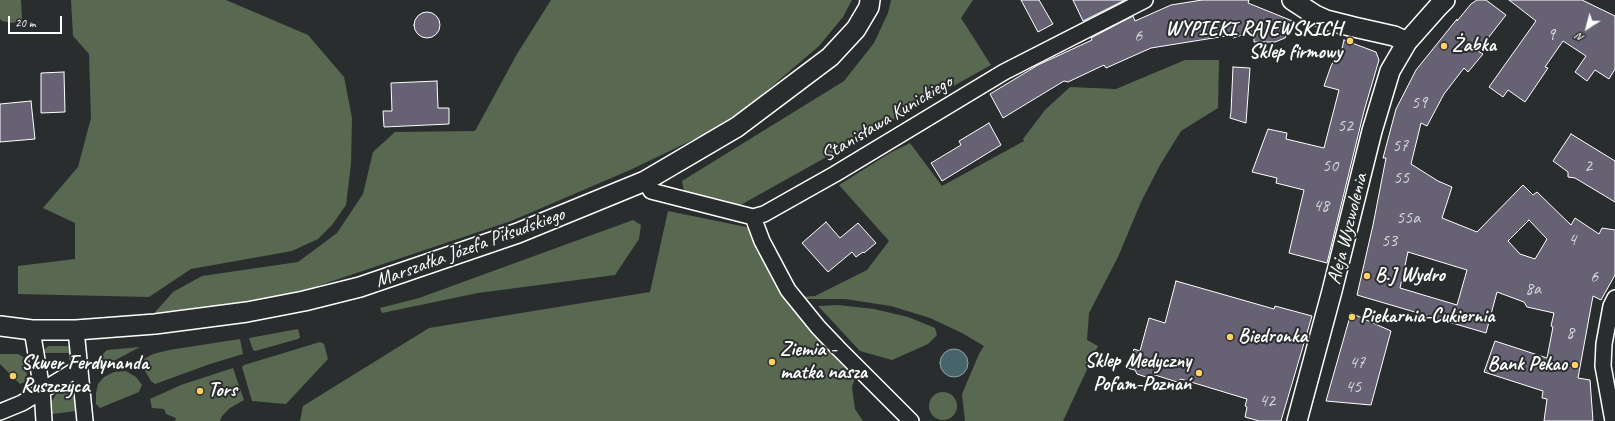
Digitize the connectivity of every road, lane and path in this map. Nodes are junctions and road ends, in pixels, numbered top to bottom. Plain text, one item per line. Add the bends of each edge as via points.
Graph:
1 (870, 0) edge
2 (1145, 0) edge
3 (1292, 0) edge
4 (1446, 0) edge
5 (1407, 42) junction
6 (645, 181) junction
7 (753, 217) junction
8 (1615, 298) edge
9 (0, 326) edge
10 (32, 330) junction
11 (76, 330) junction
12 (79, 368) junction
13 (42, 390) junction
14 (0, 412) edge
15 (44, 421) edge
16 (85, 421) edge
17 (911, 421) edge
18 (1298, 421) edge
19 (1613, 421) edge

1 - 6 street, Marszałka Józefa Piłsudskiego via 869,7 856,29 830,57 737,127
2 - 7 street, Stanisława Kunickiego via 1004,72 839,172 764,214
3 - 5 street via 1326,20 1394,36
4 - 5 street, Aleja Wyzwolenia
5 - 18 street, Aleja Wyzwolenia via 1390,71 1372,131
6 - 7 street via 651,191
6 - 11 street, Marszałka Józefa Piłsudskiego via 518,233 360,287 239,313 155,324
7 - 17 street via 762,241 788,290 838,348
8 - 19 street via 1611,306 1604,344 1603,366
9 - 10 street, Marszałka Józefa Piłsudskiego
10 - 11 street, Marszałka Józefa Piłsudskiego
10 - 13 street
11 - 12 street
12 - 13 street
12 - 16 street
13 - 14 street
13 - 15 street

